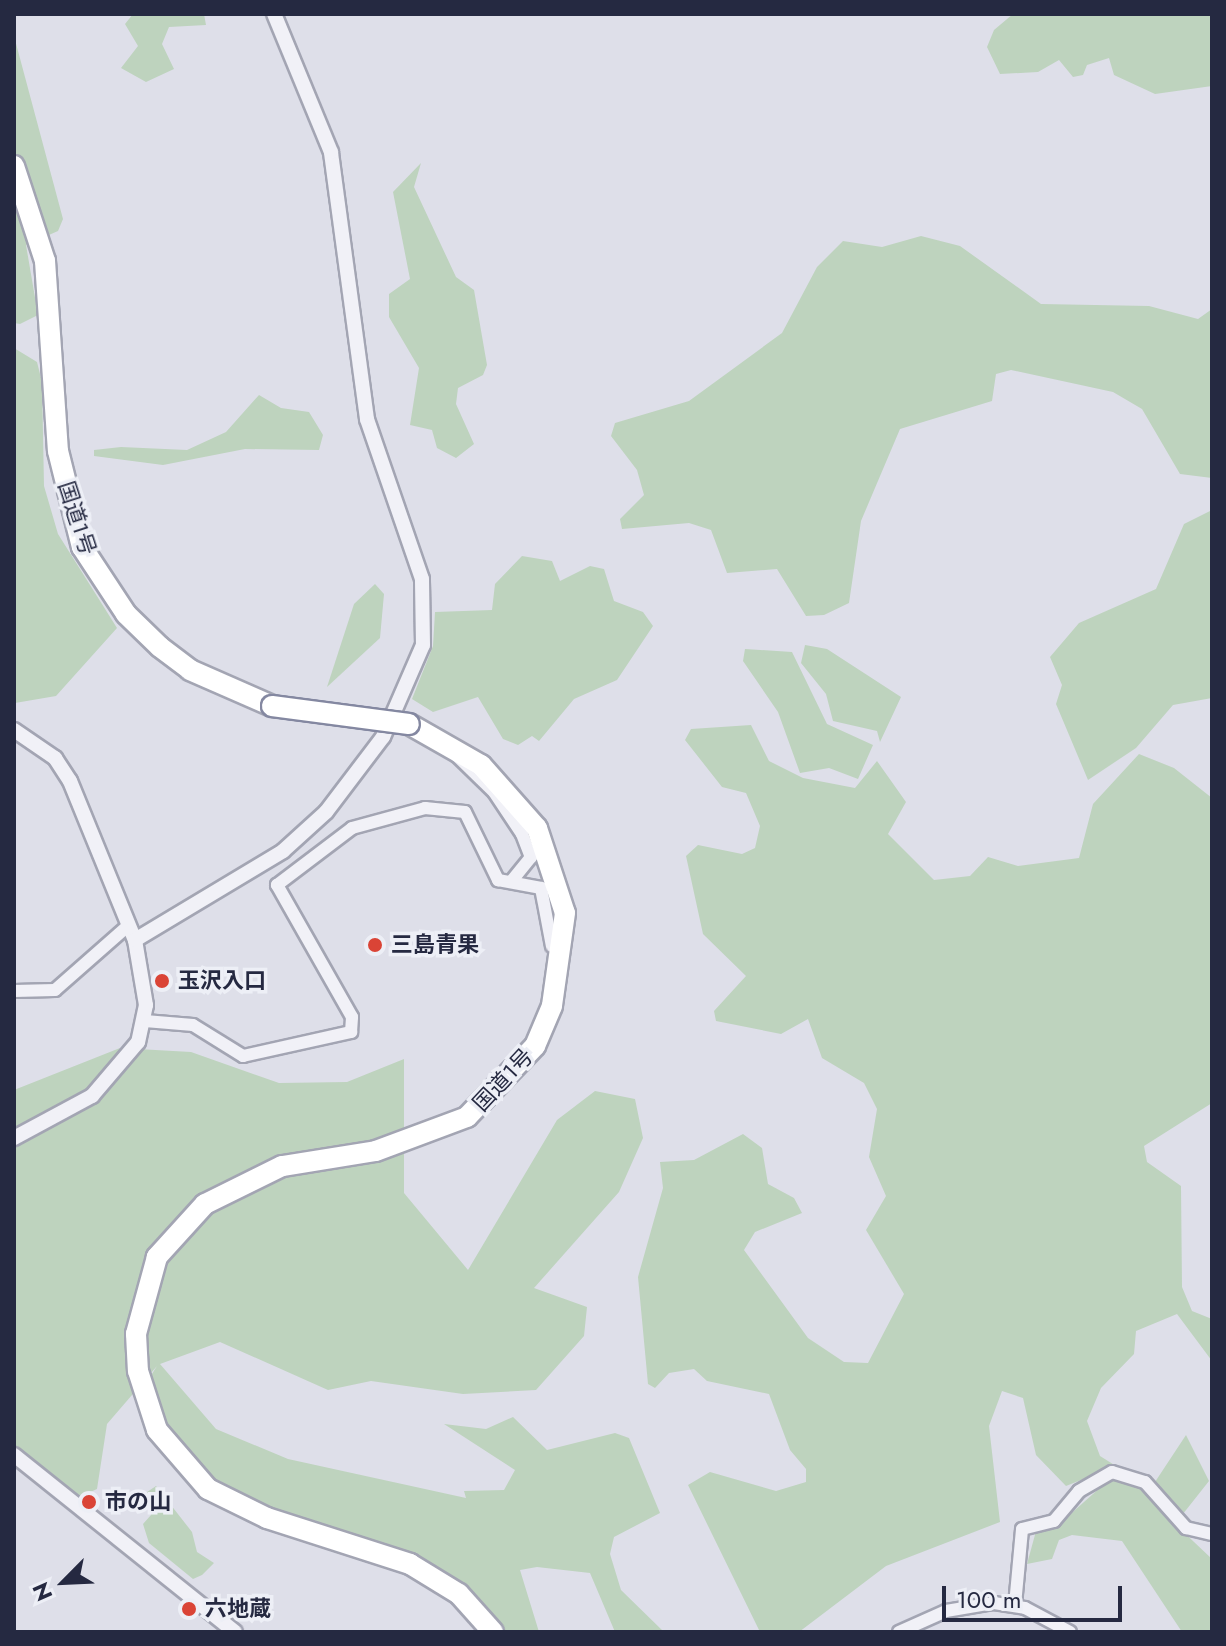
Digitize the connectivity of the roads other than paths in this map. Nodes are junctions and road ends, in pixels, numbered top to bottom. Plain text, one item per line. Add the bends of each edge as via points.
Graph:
1 (274, 14) edge
2 (14, 166) edge
3 (14, 730) edge
4 (447, 743) junction
5 (511, 882) junction
6 (129, 925) junction
7 (135, 940) junction
8 (560, 979) junction
9 (14, 991) edge
10 (145, 1021) junction
11 (14, 1138) edge
12 (14, 1455) edge
13 (1212, 1534) edge
14 (1015, 1605) junction
15 (235, 1632) edge
16 (493, 1632) edge
17 (899, 1632) edge
18 (1070, 1632) edge

1 - 7 street via 331,152 367,419 422,579 423,645 383,737 326,812 283,851
2 - 4 highway, 国道1号, bridge via 39,233 68,504 106,587 190,670 272,706 409,724
3 - 6 street via 55,758 70,781
4 - 5 street via 522,834 531,857
4 - 8 highway, 国道1号 via 523,807 552,859 565,913
5 - 8 street via 541,888
5 - 10 street via 498,880 465,812 453,806 352,828 277,885 352,1017 351,1032 243,1056 193,1025
6 - 7 street
6 - 9 street via 55,990
7 - 10 street via 146,982
8 - 16 highway, 国道1号 via 535,1046 467,1117 376,1151 282,1166 205,1204 157,1257 136,1334 138,1371 157,1430 208,1489 267,1518 410,1564 459,1594
10 - 11 street via 138,1042 92,1096
12 - 15 street
13 - 14 street via 1186,1528 1145,1482 1112,1472 1079,1491 1054,1521 1022,1529
14 - 17 street via 967,1606
14 - 18 street

